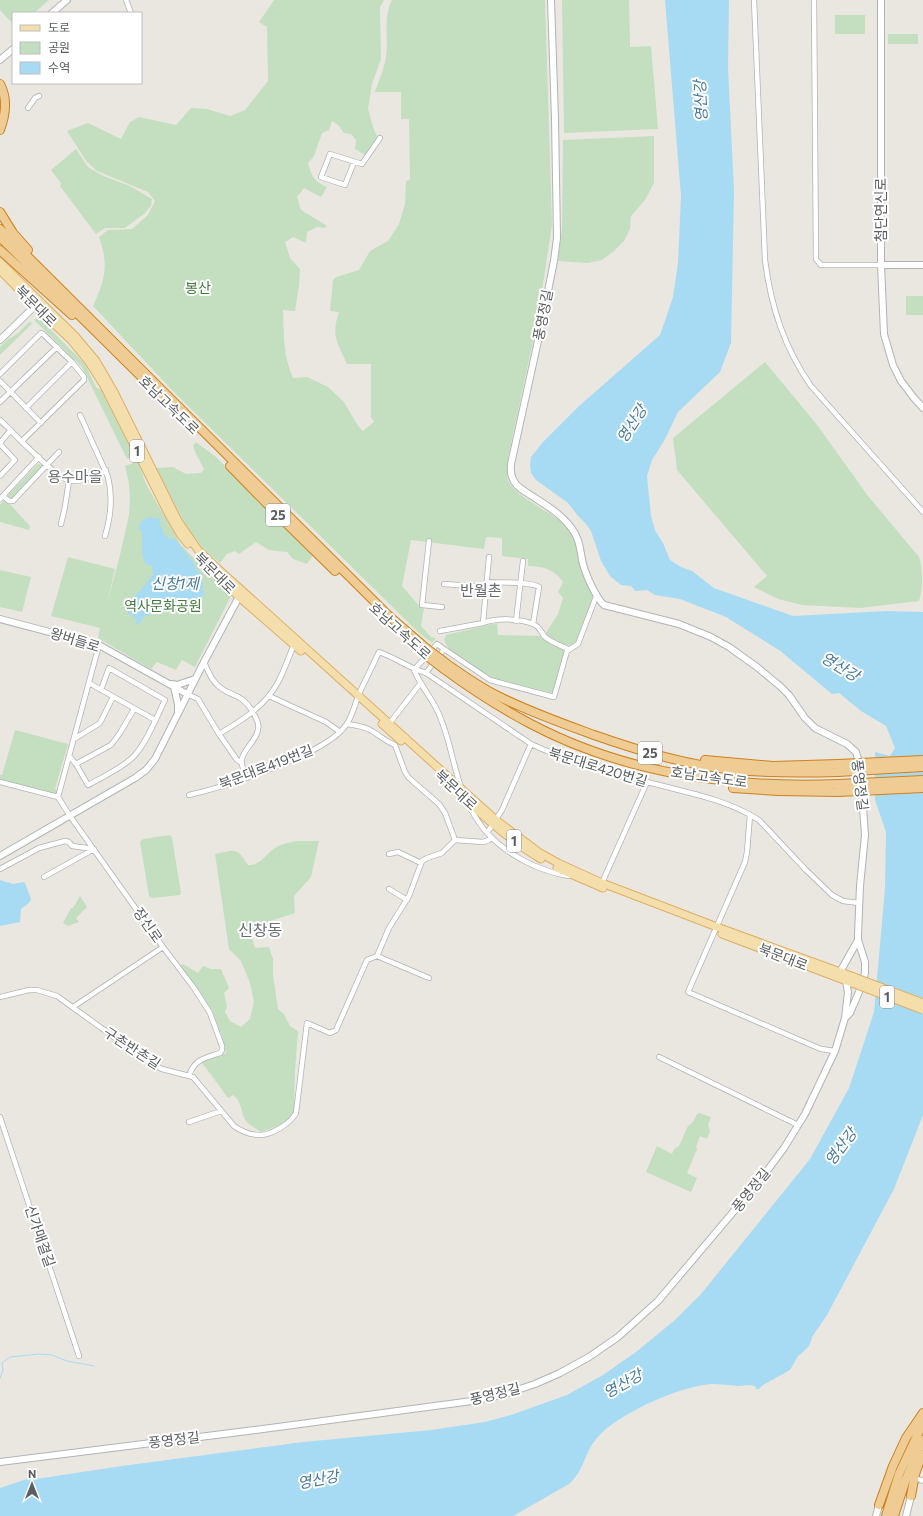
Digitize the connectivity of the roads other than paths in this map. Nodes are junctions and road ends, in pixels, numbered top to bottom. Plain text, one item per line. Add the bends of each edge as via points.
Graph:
1 (67, 0) edge
2 (126, 0) edge
3 (551, 0) edge
4 (754, 0) edge
5 (814, 0) edge
6 (881, 0) edge
7 (53, 12) edge
8 (131, 12) edge
9 (12, 50) edge
10 (0, 60) edge
11 (0, 84) edge
12 (0, 96) edge
13 (39, 96) dead end
14 (28, 108) dead end
15 (0, 122) edge
16 (0, 130) edge
17 (380, 138) dead end
18 (354, 162) junction
19 (0, 212) edge
20 (0, 229) edge
21 (0, 237) edge
22 (0, 250) edge
23 (0, 262) edge
24 (881, 265) junction
25 (923, 265) edge
26 (0, 270) edge
27 (37, 304) junction
28 (81, 308) junction
29 (0, 340) edge
30 (108, 344) junction
31 (57, 347) junction
32 (72, 362) junction
33 (0, 374) edge
34 (0, 381) edge
35 (10, 392) junction
36 (0, 402) edge
37 (26, 408) junction
38 (923, 408) edge
39 (80, 415) dead end
40 (0, 420) edge
41 (41, 422) junction
42 (11, 430) junction
43 (22, 441) junction
44 (0, 443) edge
45 (59, 452) dead end
46 (39, 457) junction
47 (48, 465) junction
48 (106, 470) junction
49 (0, 476) edge
50 (68, 480) junction
51 (2, 497) edge
52 (923, 512) edge
53 (61, 524) dead end
54 (105, 536) dead end
55 (429, 541) dead end
56 (489, 556) dead end
57 (524, 561) dead end
58 (444, 584) dead end
59 (522, 584) junction
60 (485, 585) junction
61 (240, 594) junction
62 (597, 594) junction
63 (442, 607) dead end
64 (0, 619) edge
65 (516, 621) junction
66 (483, 623) junction
67 (533, 624) junction
68 (440, 631) dead end
69 (99, 645) junction
70 (294, 645) junction
71 (444, 649) junction
72 (568, 649) junction
73 (425, 650) junction
74 (204, 662) junction
75 (445, 667) junction
76 (414, 670) junction
77 (426, 673) junction
78 (195, 679) junction
79 (89, 683) junction
80 (168, 683) junction
81 (420, 684) junction
82 (174, 687) junction
83 (101, 690) junction
84 (188, 694) junction
85 (269, 696) junction
86 (113, 697) junction
87 (358, 698) junction
88 (134, 708) junction
89 (253, 713) junction
90 (178, 714) junction
91 (155, 720) junction
92 (347, 724) junction
93 (389, 724) junction
94 (340, 732) junction
95 (219, 734) junction
96 (74, 739) junction
97 (530, 744) junction
98 (69, 756) junction
99 (923, 760) edge
100 (242, 763) junction
101 (76, 764) junction
102 (923, 767) edge
103 (838, 768) junction
104 (247, 777) junction
105 (923, 780) edge
106 (0, 782) edge
107 (647, 782) junction
108 (838, 788) junction
109 (923, 788) edge
110 (462, 792) junction
111 (189, 795) dead end
112 (58, 797) junction
113 (750, 815) junction
114 (70, 816) junction
115 (495, 822) junction
116 (489, 835) junction
117 (455, 840) junction
118 (94, 849) junction
119 (389, 854) dead end
120 (0, 856) edge
121 (421, 863) junction
122 (0, 869) edge
123 (44, 877) dead end
124 (575, 877) junction
125 (601, 885) junction
126 (389, 889) dead end
127 (407, 900) junction
128 (859, 903) junction
129 (716, 929) junction
130 (858, 940) junction
131 (163, 947) junction
132 (377, 956) junction
133 (840, 972) junction
134 (429, 978) dead end
135 (851, 980) junction
136 (0, 997) edge
137 (923, 1003) edge
138 (73, 1007) junction
139 (923, 1010) edge
140 (845, 1018) junction
141 (835, 1051) junction
142 (659, 1058) dead end
143 (189, 1076) junction
144 (221, 1112) junction
145 (0, 1117) edge
146 (189, 1122) dead end
147 (1, 1124) edge
148 (798, 1125) junction
149 (79, 1356) dead end
150 (923, 1413) edge
151 (923, 1423) edge
152 (923, 1440) edge
153 (923, 1452) edge
154 (0, 1462) edge
155 (918, 1479) dead end
156 (923, 1481) edge
157 (911, 1496) joint
158 (879, 1505) joint
159 (876, 1516) edge
160 (886, 1516) edge
161 (894, 1516) edge
162 (906, 1516) edge

1 - 7 street
2 - 8 street
3 - 62 street, 풍영정길 via 557,238 511,470 517,486 558,514 570,526 579,542 584,565
4 - 52 street via 765,260 777,320 801,372 811,386
5 - 24 street via 816,259 821,265
6 - 24 street, 첨단연신로
9 - 10 street
11 - 16 highway via 6,104
12 - 15 highway
13 - 14 street
17 - 18 street via 362,164
18 - 18 street via 330,154 321,177 345,185
19 - 28 highway via 13,233 66,288
20 - 28 highway, 호남고속도로 / 25
21 - 30 highway, 호남고속도로 / 25
22 - 30 highway via 87,329
23 - 27 main road, 북문대로 / 1
24 - 25 street
24 - 38 street, 첨단연신로 via 882,310 887,348 901,381
26 - 27 main road, 북문대로 / 1
27 - 29 street
27 - 61 main road, 북문대로 / 1 via 75,336 96,361 187,535
28 - 73 highway, 호남고속도로 / 25
30 - 73 highway, 호남고속도로 / 25 via 385,619
31 - 32 street
31 - 33 street via 40,334
31 - 35 street
32 - 37 street
32 - 41 street via 84,376 84,380
34 - 35 street
35 - 36 street
35 - 37 street
37 - 41 street
39 - 48 street
40 - 42 street
41 - 43 street
42 - 43 street
42 - 44 street
43 - 46 street
44 - 49 street via 15,460
45 - 47 street
46 - 47 street
46 - 51 street
47 - 50 street
47 - 51 street via 13,501
48 - 50 street via 82,481
48 - 54 street via 111,500
50 - 53 street
55 - 63 street via 422,605
56 - 60 street
57 - 59 street
58 - 60 street
59 - 60 street
59 - 65 street
59 - 67 street via 539,587
60 - 66 street
61 - 70 main road, 북문대로 / 1
61 - 74 street
61 - 87 main road, 북문대로 / 1
62 - 72 street via 578,644
62 - 128 street, 풍영정길 via 608,606 679,624 728,647 758,667 781,687 815,728 847,744 856,752 860,766 865,835
64 - 69 street, 왕버들로
65 - 66 street via 490,620
65 - 67 street
66 - 68 street
67 - 72 street via 542,630 546,638
69 - 79 street
69 - 80 street, 왕버들로
70 - 85 street
70 - 87 main road, 북문대로 / 1
71 - 72 street via 490,680 554,697
71 - 76 street via 437,644
71 - 77 street
73 - 75 highway, 호남고속도로 / 25, bridge
74 - 78 street
74 - 89 street via 219,687 240,698
75 - 103 highway, 호남고속도로 / 25 via 514,704 547,718 664,757 698,765 770,773
75 - 108 highway, 호남고속도로 / 25 via 488,700 558,737 598,753 654,769 717,780
76 - 77 street, 북문대로420번길
76 - 81 street, 북문대로
76 - 87 street, 북문대로420번길 via 394,657 379,652
77 - 97 street, 북문대로420번길
78 - 80 street via 177,685
78 - 84 street
79 - 83 street
79 - 96 street
80 - 82 street, 왕버들로
81 - 93 street
81 - 110 street, 북문대로 via 437,710
82 - 84 street, 왕버들로
82 - 90 street
83 - 86 street
83 - 91 street via 109,668 165,700
84 - 90 street
84 - 95 street via 198,700
85 - 89 street
85 - 94 street via 326,722
86 - 88 street
86 - 96 street via 100,723
87 - 92 street, 북문대로419번길
87 - 93 main road, 북문대로 / 1
87 - 110 main road, 북문대로 / 1
88 - 91 street
88 - 101 street via 111,745
89 - 95 street
89 - 100 street via 258,730
90 - 114 street via 155,760 146,770
91 - 101 street via 135,756 88,785
92 - 94 street, 북문대로419번길
92 - 117 street via 372,730 384,741 395,745 404,772 439,804
93 - 110 main road, 북문대로 / 1
94 - 104 street, 북문대로419번길 via 311,752
95 - 100 street via 237,760
96 - 98 street
97 - 107 street, 북문대로420번길 via 562,757
97 - 115 street
98 - 101 street
98 - 112 street
99 - 103 highway, bridge
100 - 104 street
102 - 103 highway, 호남고속도로 / 25, bridge
104 - 111 street, 북문대로419번길
105 - 108 highway, 호남고속도로 / 25, bridge
106 - 112 street
107 - 113 street, 북문대로420번길 via 692,793
107 - 125 street
108 - 109 highway, bridge
110 - 115 main road, 북문대로 / 1
110 - 116 street
112 - 114 street, 장신로
113 - 128 street, 북문대로420번길 via 759,820 832,894 843,901
113 - 129 street via 746,856
114 - 118 street, 장신로
114 - 120 street
115 - 116 street
115 - 124 main road, 북문대로 / 1 via 535,855
115 - 125 main road, 북문대로 / 1 via 540,853
116 - 117 street via 489,840 483,842
116 - 124 street via 501,846 527,862 547,871
117 - 121 street via 442,853 424,859
118 - 122 street via 72,846 65,841 29,852
118 - 123 street
118 - 131 street, 장신로
119 - 121 street via 398,852
121 - 127 street
124 - 125 main road, 북문대로 / 1
125 - 129 main road, 북문대로 / 1
126 - 127 street
127 - 132 street via 389,928
128 - 130 street, 풍영정길
129 - 133 main road, 북문대로 / 1
129 - 135 main road, 북문대로 / 1
129 - 141 street via 688,992 802,1042
130 - 133 street
130 - 140 street, 풍영정길 via 864,955 865,973 854,1006
131 - 138 street, 장신로
131 - 143 street via 210,1013 222,1046 220,1053 195,1064
132 - 134 street
132 - 144 street, 구촌반촌길 via 368,960 336,1030 330,1033 307,1023 296,1113 292,1119 279,1128 261,1135 238,1129
133 - 135 main road, 북문대로 / 1
135 - 137 main road, 1, bridge
135 - 139 main road, 1, bridge
135 - 140 street
136 - 138 street, 구촌반촌길 via 38,990 57,996
138 - 143 street, 구촌반촌길 via 150,1063
140 - 141 street, 풍영정길
141 - 148 street, 풍영정길 via 812,1102
142 - 148 street
143 - 144 street, 구촌반촌길 via 196,1080
144 - 146 street
145 - 147 street, 신가매결길
147 - 149 street, 신가매결길
148 - 154 street, 풍영정길 via 761,1179 658,1302 625,1332 589,1357 535,1384 472,1401
150 - 158 highway via 906,1438
151 - 160 highway via 899,1474
152 - 161 highway
153 - 157 highway
155 - 156 street
157 - 162 street
158 - 159 street

